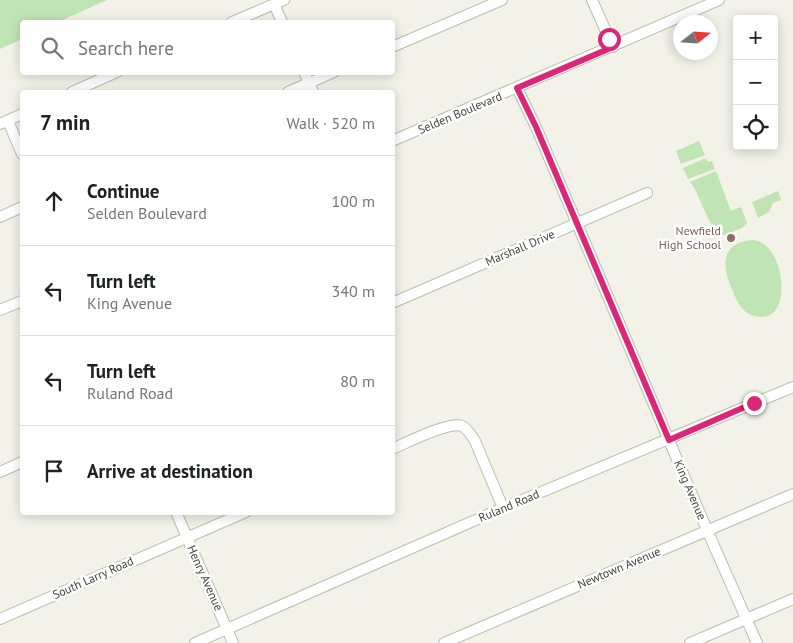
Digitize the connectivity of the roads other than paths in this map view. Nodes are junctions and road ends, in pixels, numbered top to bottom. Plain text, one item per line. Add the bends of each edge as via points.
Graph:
1 (502, 0) edge
2 (592, 0) edge
3 (719, 0) edge
4 (279, 2) edge
5 (237, 20) edge
6 (282, 20) edge
7 (395, 46) edge
8 (613, 47) junction
9 (110, 75) edge
10 (305, 75) edge
11 (330, 75) edge
12 (311, 88) edge
13 (517, 88) junction
14 (76, 90) edge
15 (20, 115) edge
16 (4, 123) edge
17 (395, 140) edge
18 (20, 151) edge
19 (647, 193) dead end
20 (20, 208) edge
21 (0, 217) edge
22 (576, 224) junction
23 (20, 302) edge
24 (395, 302) edge
25 (0, 310) edge
26 (793, 387) edge
27 (669, 440) junction
28 (395, 448) edge
29 (20, 463) edge
30 (0, 472) edge
31 (793, 494) edge
32 (503, 508) junction
33 (177, 515) edge
34 (239, 515) edge
35 (707, 530) junction
36 (187, 538) junction
37 (793, 599) edge
38 (0, 619) edge
39 (747, 619) junction
40 (227, 629) junction
41 (195, 643) edge
42 (233, 643) edge
43 (444, 643) edge
44 (690, 643) edge
45 (757, 643) edge

1 - 7 street
2 - 8 street
3 - 8 street, Selden Boulevard
4 - 5 street
4 - 6 street
8 - 13 street, Selden Boulevard
9 - 14 street
10 - 12 street
11 - 12 street
13 - 17 street, Selden Boulevard
13 - 22 street, King Avenue
15 - 16 street
16 - 18 street
19 - 22 street, Marshall Drive
20 - 21 street
22 - 24 street, Marshall Drive
22 - 27 street, King Avenue
23 - 25 street
26 - 27 street, Ruland Road
27 - 32 street, Ruland Road
27 - 35 street, King Avenue
28 - 32 street via 447,426 460,425 475,441
29 - 30 street
31 - 35 street, Newtown Avenue
32 - 40 street, Ruland Road
33 - 36 street, Henry Avenue
34 - 36 street, South Larry Road
35 - 39 street, King Avenue
35 - 43 street, Newtown Avenue
36 - 38 street, South Larry Road
36 - 40 street, Henry Avenue
37 - 39 street
39 - 44 street
39 - 45 street, King Avenue
40 - 41 street, Ruland Road
40 - 42 street, Henry Avenue

